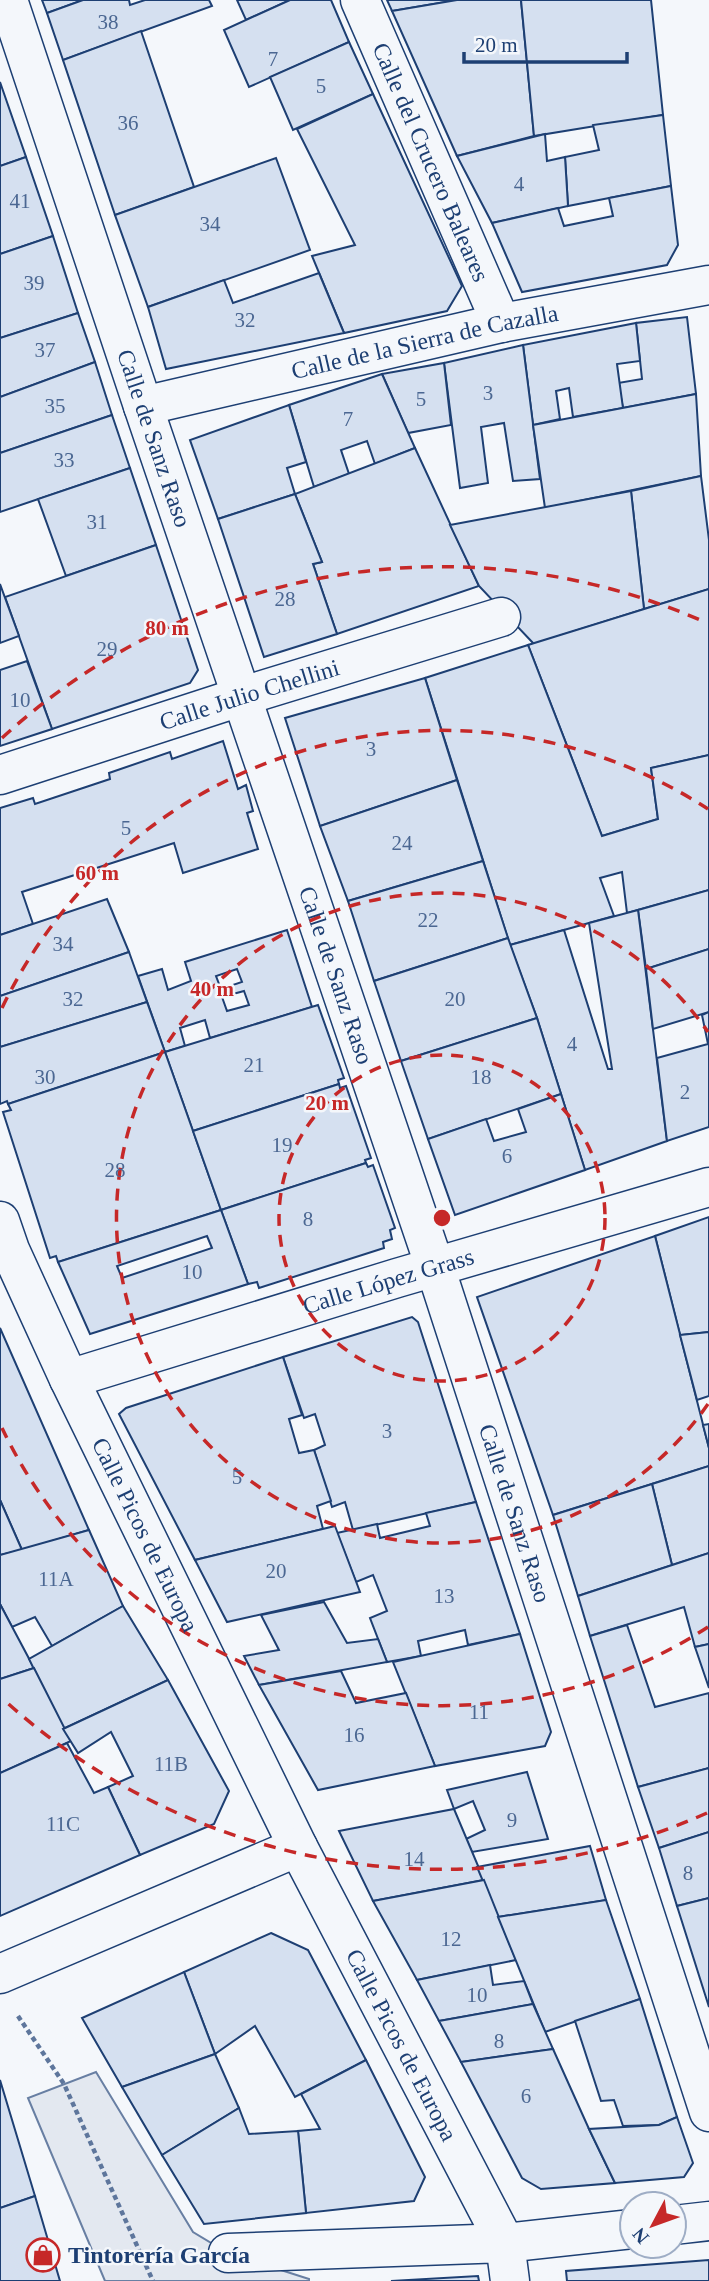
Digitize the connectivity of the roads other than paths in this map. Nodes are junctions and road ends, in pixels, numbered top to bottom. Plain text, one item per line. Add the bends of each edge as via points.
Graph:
1 (8, 0) edge
2 (360, 0) edge
3 (709, 285) edge
4 (501, 323) junction
5 (143, 406) junction
6 (501, 617) dead end
7 (243, 696) junction
8 (0, 775) edge
9 (709, 1187) edge
10 (3, 1242) edge
11 (435, 1267) junction
12 (69, 1379) junction
13 (298, 1847) junction
14 (0, 1975) edge
15 (709, 2112) edge
16 (709, 2221) edge
17 (688, 2223) edge
18 (618, 2231) edge
19 (505, 2243) junction
20 (228, 2253) dead end
21 (510, 2281) edge

1 - 5 street, Calle de Sanz Raso
2 - 4 street, Calle del Crucero Baleares
3 - 4 street, Calle de la Sierra de Cazalla
4 - 5 street, Calle de la Sierra de Cazalla
5 - 7 street, Calle de Sanz Raso
6 - 7 street, Calle Julio Chellini
7 - 8 street, Calle Julio Chellini
7 - 11 street, Calle de Sanz Raso
9 - 11 street, Calle López Grass
10 - 12 street, Calle Picos de Europa
11 - 12 street, Calle López Grass
11 - 15 street, Calle de Sanz Raso
12 - 13 street, Calle Picos de Europa
13 - 14 street
13 - 19 street, Calle Picos de Europa
16 - 17 street
18 - 19 street
19 - 20 street
19 - 21 street

